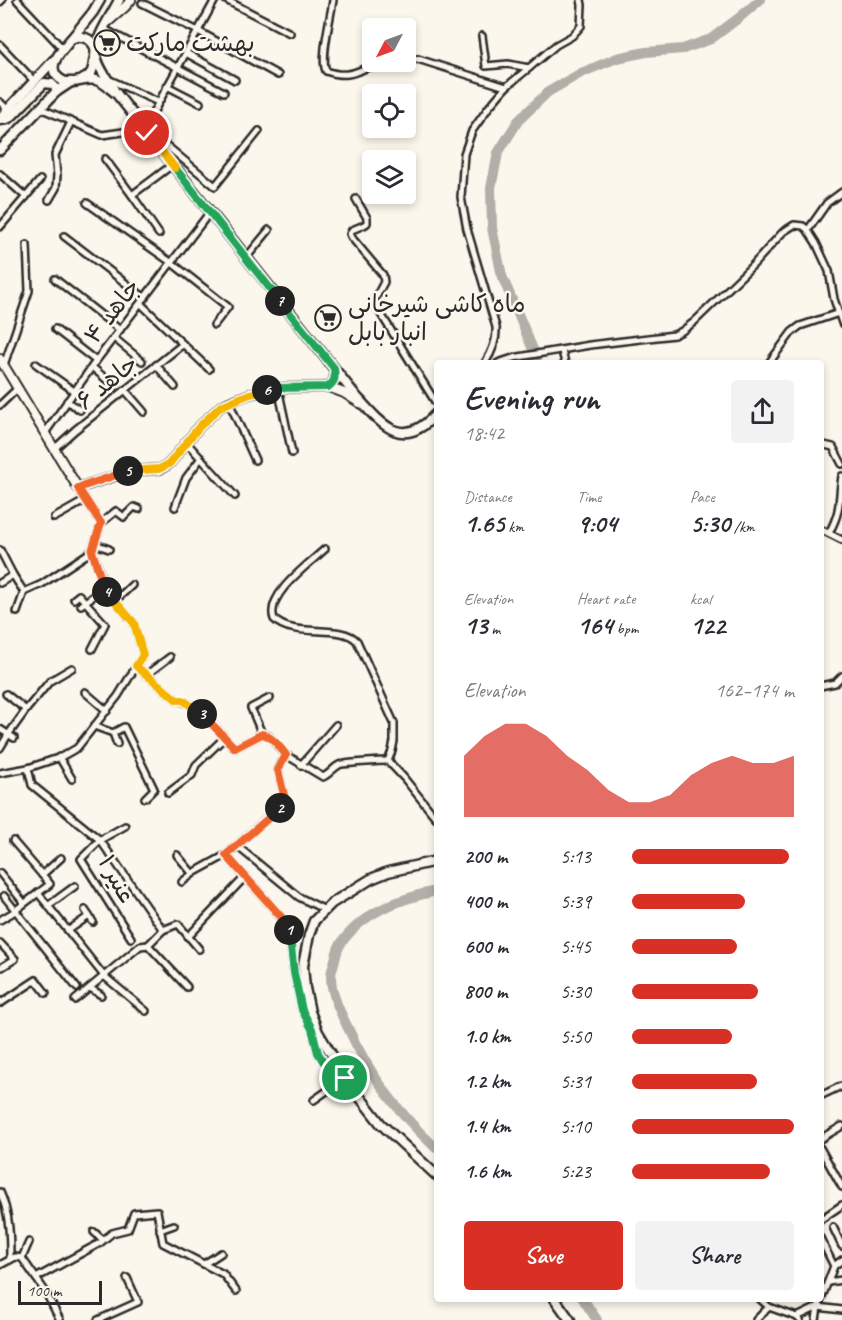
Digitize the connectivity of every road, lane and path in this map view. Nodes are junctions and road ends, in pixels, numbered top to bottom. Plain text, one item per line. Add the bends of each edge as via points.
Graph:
1 (17, 0) edge
2 (119, 0) edge
3 (131, 0) edge
4 (215, 0) edge
5 (226, 0) edge
6 (333, 0) edge
7 (581, 0) edge
8 (99, 1) edge
9 (142, 3) dead end
10 (106, 26) junction
11 (198, 31) junction
12 (290, 33) dead end
13 (482, 36) dead end
14 (70, 40) junction
15 (0, 45) edge
16 (63, 49) junction
17 (95, 52) junction
18 (186, 53) junction
19 (56, 57) junction
20 (416, 59) edge
21 (178, 67) junction
22 (529, 68) junction
23 (362, 70) edge
24 (278, 75) dead end
25 (107, 79) junction
26 (82, 80) junction
27 (236, 80) dead end
28 (35, 82) junction
29 (72, 82) junction
30 (167, 86) junction
31 (506, 87) junction
32 (56, 92) junction
33 (224, 92) dead end
34 (116, 93) junction
35 (0, 102) edge
36 (158, 102) junction
37 (200, 103) dead end
38 (40, 108) junction
39 (8, 110) junction
40 (0, 119) edge
41 (71, 122) junction
42 (146, 131) junction
43 (259, 131) dead end
44 (0, 150) edge
45 (105, 159) dead end
46 (172, 165) junction
47 (0, 174) edge
48 (40, 180) dead end
49 (842, 192) edge
50 (132, 195) junction
51 (26, 196) junction
52 (356, 199) dead end
53 (50, 200) dead end
54 (87, 203) dead end
55 (210, 212) junction
56 (1, 223) edge
57 (269, 230) dead end
58 (808, 230) junction
59 (159, 234) dead end
60 (64, 236) dead end
61 (27, 245) dead end
62 (246, 258) junction
63 (172, 263) junction
64 (55, 279) dead end
65 (143, 301) junction
66 (839, 313) junction
67 (842, 323) edge
68 (214, 325) dead end
69 (55, 329) dead end
70 (120, 330) junction
71 (114, 338) junction
72 (183, 344) junction
73 (562, 351) junction
74 (487, 360) edge
75 (507, 360) edge
76 (564, 360) edge
77 (772, 360) edge
78 (2, 362) edge
79 (142, 362) dead end
80 (36, 364) dead end
81 (94, 364) junction
82 (156, 365) junction
83 (334, 368) junction
84 (209, 369) dead end
85 (114, 386) dead end
86 (175, 387) dead end
87 (328, 387) junction
88 (18, 388) junction
89 (278, 388) junction
90 (125, 390) junction
91 (74, 392) junction
92 (67, 400) junction
93 (434, 400) edge
94 (228, 402) junction
95 (0, 405) edge
96 (368, 409) junction
97 (80, 410) dead end
98 (144, 412) dead end
99 (434, 416) edge
100 (45, 433) junction
101 (187, 443) junction
102 (824, 445) edge
103 (54, 448) junction
104 (292, 453) dead end
105 (201, 458) junction
106 (255, 460) dead end
107 (842, 464) edge
108 (842, 476) edge
109 (78, 488) junction
110 (235, 496) dead end
111 (86, 500) junction
112 (842, 502) edge
113 (175, 507) dead end
114 (139, 509) dead end
115 (54, 518) dead end
116 (101, 523) junction
117 (824, 531) edge
118 (829, 533) junction
119 (842, 540) edge
120 (95, 544) junction
121 (109, 549) dead end
122 (325, 549) dead end
123 (0, 550) edge
124 (92, 551) junction
125 (13, 575) junction
126 (0, 583) edge
127 (132, 585) dead end
128 (104, 588) junction
129 (24, 592) junction
130 (74, 599) dead end
131 (115, 602) junction
132 (83, 603) junction
133 (17, 612) dead end
134 (92, 649) dead end
135 (170, 657) dead end
136 (136, 666) junction
137 (72, 668) dead end
138 (146, 675) junction
139 (842, 676) edge
140 (839, 684) edge
141 (824, 686) edge
142 (85, 692) dead end
143 (6, 694) dead end
144 (270, 698) dead end
145 (26, 710) junction
146 (107, 711) junction
147 (336, 725) dead end
148 (94, 726) junction
149 (0, 729) edge
150 (113, 733) junction
151 (262, 734) junction
152 (8, 735) junction
153 (14, 738) dead end
154 (224, 738) junction
155 (117, 744) dead end
156 (0, 748) edge
157 (286, 755) junction
158 (59, 757) junction
159 (388, 761) junction
160 (301, 765) junction
161 (28, 768) junction
162 (0, 773) edge
163 (72, 779) dead end
164 (168, 793) dead end
165 (145, 798) dead end
166 (434, 815) edge
167 (125, 826) dead end
168 (100, 840) junction
169 (13, 841) dead end
170 (237, 846) junction
171 (177, 855) dead end
172 (226, 855) junction
173 (61, 858) dead end
174 (434, 861) edge
175 (0, 873) edge
176 (192, 873) junction
177 (42, 875) junction
178 (245, 877) junction
179 (182, 882) dead end
180 (75, 886) dead end
181 (38, 892) junction
182 (4, 896) dead end
183 (24, 903) junction
184 (49, 905) junction
185 (85, 910) dead end
186 (325, 910) junction
187 (14, 911) junction
188 (0, 920) edge
189 (69, 930) junction
190 (163, 930) junction
191 (188, 937) junction
192 (131, 938) dead end
193 (0, 944) edge
194 (148, 945) junction
195 (199, 949) dead end
196 (2, 967) dead end
197 (104, 976) junction
198 (187, 987) dead end
199 (77, 988) dead end
200 (90, 988) junction
201 (46, 993) dead end
202 (101, 995) dead end
203 (75, 1000) dead end
204 (0, 1001) edge
205 (147, 1011) dead end
206 (344, 1079) junction
207 (842, 1088) edge
208 (824, 1094) edge
209 (314, 1100) dead end
210 (842, 1126) edge
211 (824, 1137) edge
212 (824, 1155) edge
213 (434, 1173) edge
214 (842, 1187) edge
215 (0, 1192) edge
216 (159, 1203) dead end
217 (842, 1205) edge
218 (157, 1211) junction
219 (824, 1217) edge
220 (174, 1225) dead end
221 (833, 1227) dead end
222 (160, 1230) junction
223 (94, 1232) dead end
224 (103, 1240) junction
225 (29, 1242) dead end
226 (824, 1246) edge
227 (842, 1246) edge
228 (221, 1253) dead end
229 (22, 1257) junction
230 (10, 1260) junction
231 (842, 1260) edge
232 (204, 1264) junction
233 (0, 1265) edge
234 (834, 1266) junction
235 (36, 1278) junction
236 (127, 1278) dead end
237 (842, 1281) edge
238 (828, 1282) junction
239 (236, 1291) dead end
240 (824, 1292) edge
241 (557, 1302) edge
242 (764, 1302) edge
243 (820, 1302) edge
244 (770, 1307) junction
245 (818, 1307) junction
246 (842, 1310) edge
247 (798, 1318) edge
248 (60, 1320) edge
249 (98, 1320) edge
250 (570, 1320) edge
251 (756, 1320) edge
252 (816, 1320) edge

1 - 16 street
2 - 10 main road
3 - 10 main road
4 - 11 street
5 - 12 street
6 - 23 street via 324,53 326,71 342,75
7 - 22 street via 581,26
8 - 14 main road
9 - 11 street
10 - 17 main road
10 - 21 street
11 - 18 street
11 - 24 street
13 - 22 street via 486,66 508,64
14 - 16 main road
14 - 17 main road via 85,38
15 - 28 street
16 - 19 main road
17 - 25 main road
17 - 26 main road via 92,71
18 - 21 street
18 - 27 street
19 - 28 main road
19 - 29 main road via 56,74 63,81
20 - 31 street
21 - 30 street
21 - 33 street
22 - 31 street
25 - 34 main road
25 - 36 street
26 - 29 main road
26 - 34 main road via 98,81
28 - 39 main road
29 - 32 main road
30 - 36 street
30 - 37 street
31 - 74 street via 472,131 464,154 461,197 496,327 495,342
32 - 38 main road
32 - 40 main road via 52,84 44,83 11,117
34 - 42 main road
35 - 39 street
36 - 42 street
38 - 41 street
38 - 44 main road
39 - 40 main road
41 - 42 street via 102,135
41 - 53 street via 55,155 56,188
42 - 43 street via 215,186
42 - 46 main road
45 - 50 street
46 - 50 street
46 - 55 main road
47 - 51 street
48 - 51 street
49 - 58 street via 827,203
50 - 59 street
51 - 56 street
52 - 93 street via 367,223 350,234 383,275 376,306
54 - 63 street
55 - 62 main road
55 - 63 street, جاهد ۴
57 - 62 street
58 - 66 street via 829,271
58 - 73 street via 794,225 783,232 730,289 674,335
60 - 65 street
61 - 78 street via 28,291
62 - 83 main road
63 - 65 street, جاهد ۴
63 - 68 street via 228,308
64 - 70 street
65 - 70 street, جاهد ۴
65 - 72 street
66 - 67 street
66 - 77 street via 800,326
69 - 81 street
70 - 71 street, جاهد ۴
71 - 79 street
71 - 81 street, جاهد ۴
72 - 82 street, جاهد ۶
72 - 84 street
73 - 75 street
73 - 76 street
78 - 88 main road
80 - 91 street
81 - 85 street
81 - 91 street, جاهد ۴
82 - 86 street
82 - 90 street, جاهد ۶
83 - 87 main road via 335,378
83 - 96 main road
87 - 89 main road
87 - 96 main road
88 - 95 street
88 - 100 main road
89 - 94 main road
89 - 104 street
90 - 98 street
90 - 103 street, جاهد ۶
91 - 92 street, جاهد ۴
92 - 97 street
92 - 100 street, جاهد ۴
94 - 101 main road
94 - 106 street
96 - 99 main road via 383,425 404,432 420,428
100 - 103 main road
101 - 105 street
101 - 109 main road via 169,464 159,469 130,471
102 - 107 street via 833,447
103 - 109 main road
105 - 110 street
105 - 113 street via 186,478
108 - 112 street
109 - 111 street
111 - 115 street
111 - 116 street
112 - 118 street via 837,522
114 - 116 street via 134,507 124,517 116,511
116 - 120 street
117 - 118 street
118 - 119 street
120 - 121 street
120 - 124 street
122 - 159 street via 286,586 274,603 272,615 285,626 341,634 357,641 394,723
123 - 125 street
124 - 128 street
124 - 129 street
125 - 126 street
125 - 129 street
127 - 131 street
128 - 131 street
128 - 132 street
129 - 133 street
130 - 132 street via 79,594
131 - 136 street via 134,623 143,655
132 - 134 street via 105,624
135 - 138 street
136 - 138 street
136 - 146 street
137 - 145 street via 50,681
138 - 154 street via 202,714
139 - 140 street
140 - 141 street
142 - 146 street
143 - 145 street
144 - 151 street via 251,708
145 - 152 street
146 - 148 street
147 - 160 street
148 - 150 street
148 - 158 street via 77,748
149 - 152 street
150 - 155 street
150 - 165 street via 124,727 154,789
151 - 154 street via 235,748
151 - 157 street via 269,736
152 - 153 street
152 - 156 street
154 - 164 street via 196,765 192,775
157 - 160 street
157 - 170 street via 278,770 285,799
158 - 161 street
158 - 163 street
159 - 160 street via 343,763 323,777
159 - 166 street
161 - 162 street
161 - 168 street via 32,785
167 - 168 street
168 - 190 street
168 - 192 street, عنیر ۱ via 81,859
169 - 177 street
170 - 172 street
170 - 186 street via 300,897
171 - 176 street
172 - 176 street
172 - 178 street
173 - 177 street
174 - 186 main road via 371,879
175 - 183 street
176 - 179 street
177 - 181 street via 50,884
178 - 191 street
178 - 206 street via 286,924 302,1010 318,1053
180 - 184 street
181 - 183 street
181 - 184 street
182 - 187 street
183 - 187 street
184 - 189 street
185 - 189 street via 91,919
186 - 206 main road via 314,921 309,935 303,966 305,988 318,1032
187 - 188 street
187 - 199 street
189 - 197 street
190 - 191 street via 178,924
190 - 194 street
191 - 195 street
193 - 196 street via 15,959
194 - 197 street via 140,946
194 - 198 street
197 - 200 street
197 - 205 street
200 - 202 street
200 - 203 street
201 - 204 street via 36,980
206 - 209 street
206 - 213 main road via 381,1124
207 - 208 street
210 - 211 street
212 - 214 street
215 - 230 street via 9,1225
216 - 218 street
217 - 219 street
218 - 222 street
218 - 224 street via 134,1213 128,1229
220 - 222 street
221 - 227 street
222 - 232 street via 163,1243
223 - 224 street
224 - 235 street
225 - 229 street
226 - 234 street
228 - 232 street
229 - 230 street
229 - 235 street
230 - 233 street
231 - 234 street
232 - 239 street via 223,1274
234 - 238 street
235 - 248 street
236 - 249 street via 138,1302
237 - 238 street
238 - 240 street
241 - 250 main road
242 - 244 street
243 - 245 street
244 - 247 street
244 - 251 street
245 - 246 street
245 - 247 street
245 - 252 street

